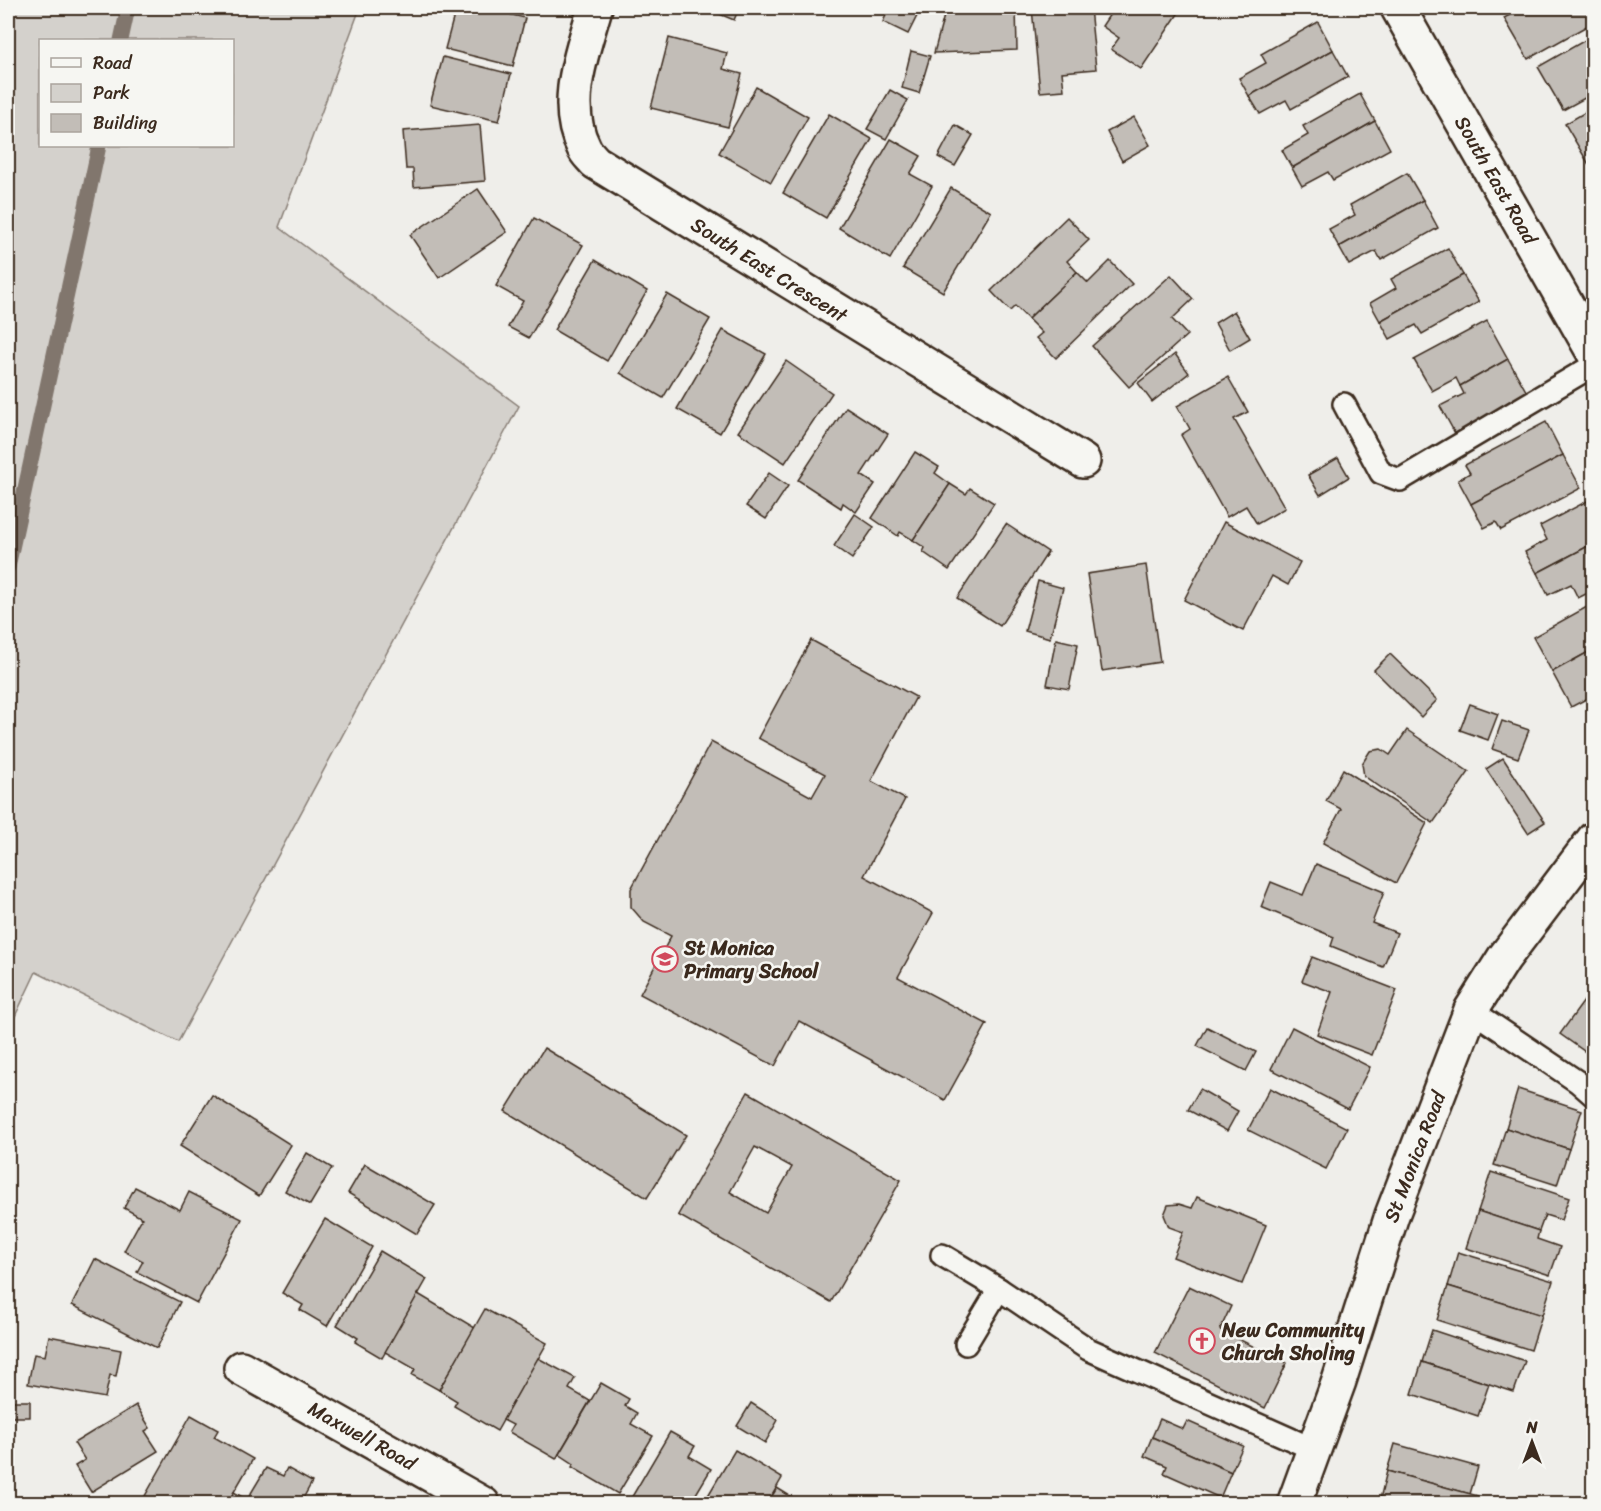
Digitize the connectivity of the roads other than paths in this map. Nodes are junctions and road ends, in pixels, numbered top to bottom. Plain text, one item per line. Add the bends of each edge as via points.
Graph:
1 (595, 8) edge
2 (1398, 8) edge
3 (1593, 352) edge
4 (1593, 365) edge
5 (1344, 404) dead end
6 (1083, 461) dead end
7 (1593, 839) edge
8 (1471, 1010) junction
9 (1593, 1096) edge
10 (942, 1255) dead end
11 (999, 1289) junction
12 (966, 1344) dead end
13 (241, 1368) dead end
14 (1313, 1449) junction
15 (483, 1503) edge
16 (1294, 1503) edge

1 - 6 street, South East Crescent via 578,68 574,107 579,138 595,162
2 - 3 street, South East Road
4 - 5 lane via 1400,480 1381,473
7 - 8 street, St Monica Road via 1504,958
8 - 9 lane
8 - 14 street, St Monica Road via 1392,1215
10 - 11 lane
11 - 12 lane
11 - 14 lane via 1088,1349
13 - 15 street, Maxwell Road
14 - 16 street, St Monica Road

